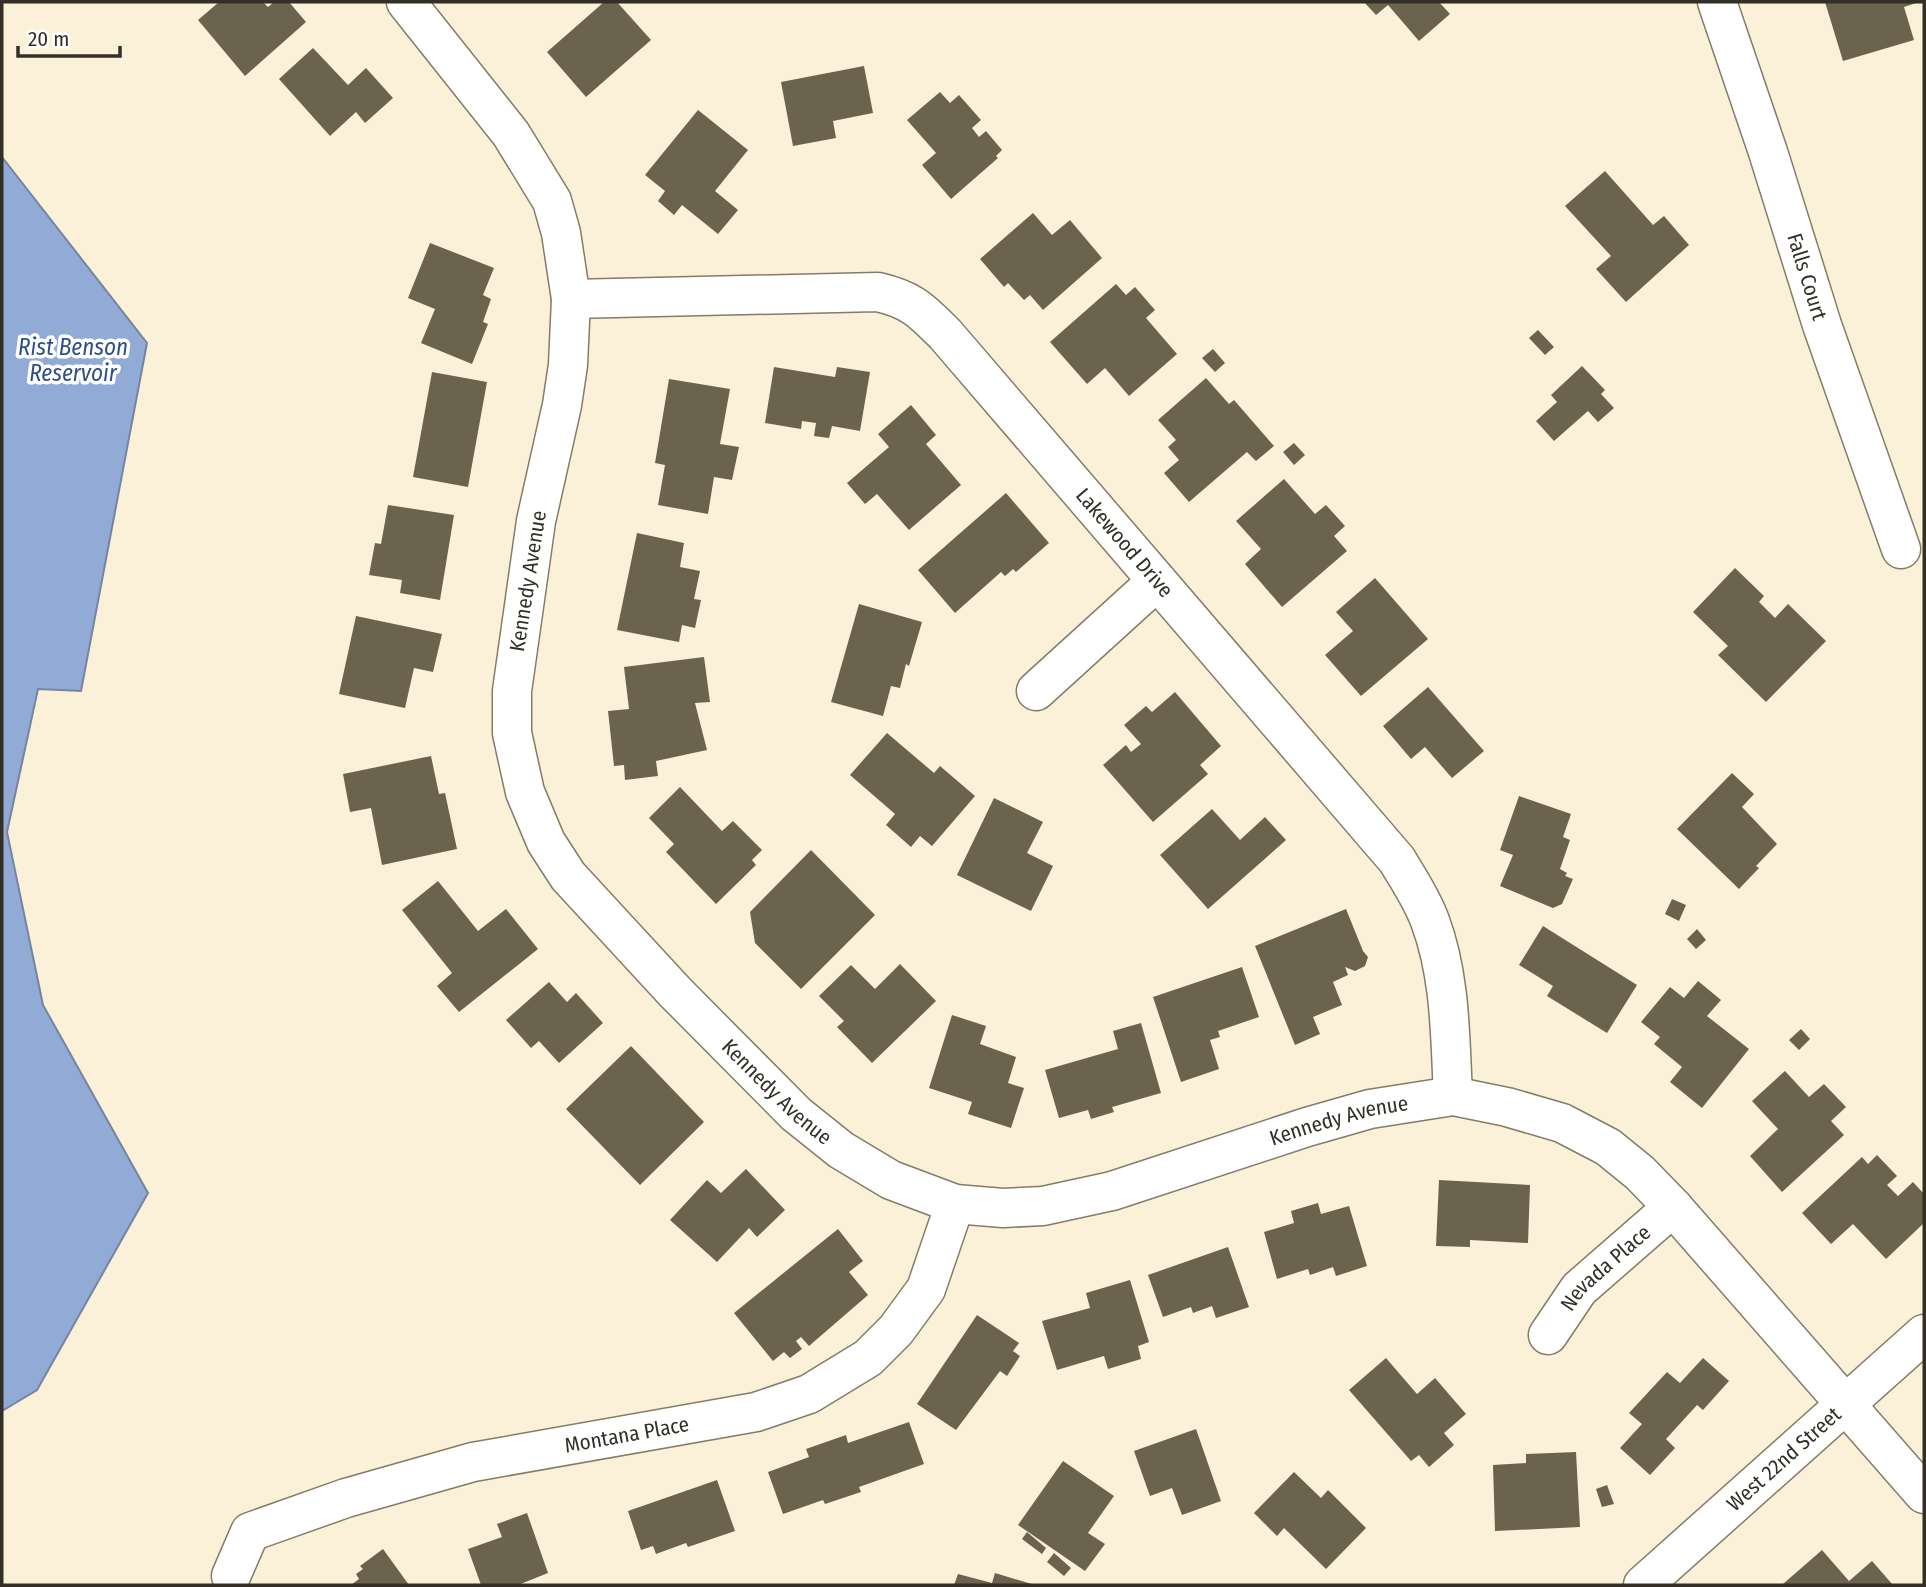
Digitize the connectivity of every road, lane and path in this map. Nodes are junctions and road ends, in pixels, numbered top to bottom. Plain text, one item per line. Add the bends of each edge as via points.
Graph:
1 (1717, 2) edge
2 (422, 7) edge
3 (570, 299) junction
4 (1900, 550) dead end
5 (1157, 580) junction
6 (1036, 691) dead end
7 (1452, 1096) junction
8 (955, 1204) junction
9 (1673, 1207) junction
10 (1924, 1334) edge
11 (1548, 1335) dead end
12 (1844, 1405) junction
13 (1924, 1494) edge
14 (231, 1576) dead end
15 (1643, 1585) edge

1 - 4 street, Falls Court
2 - 3 street, Kennedy Avenue via 552,201
3 - 5 street, Lakewood Drive via 847,292 904,298 946,334
3 - 8 street, Kennedy Avenue via 568,365 536,521 512,691 512,733 525,792 546,842 568,876 796,1114 841,1150 891,1180
5 - 6 street
5 - 7 street, Lakewood Drive via 1397,860 1422,902 1445,982
7 - 8 street, Kennedy Avenue via 1370,1109 1112,1191 1043,1206
7 - 9 street, Kennedy Avenue via 1562,1123 1608,1147
8 - 14 street, Montana Place via 926,1289 896,1329 867,1358 809,1394 756,1412 473,1462 346,1498 250,1532
9 - 11 street, Nevada Place via 1579,1289
9 - 12 street, Kennedy Avenue
10 - 12 street, West 22nd Street
12 - 13 street, Kennedy Avenue
12 - 15 street, West 22nd Street

